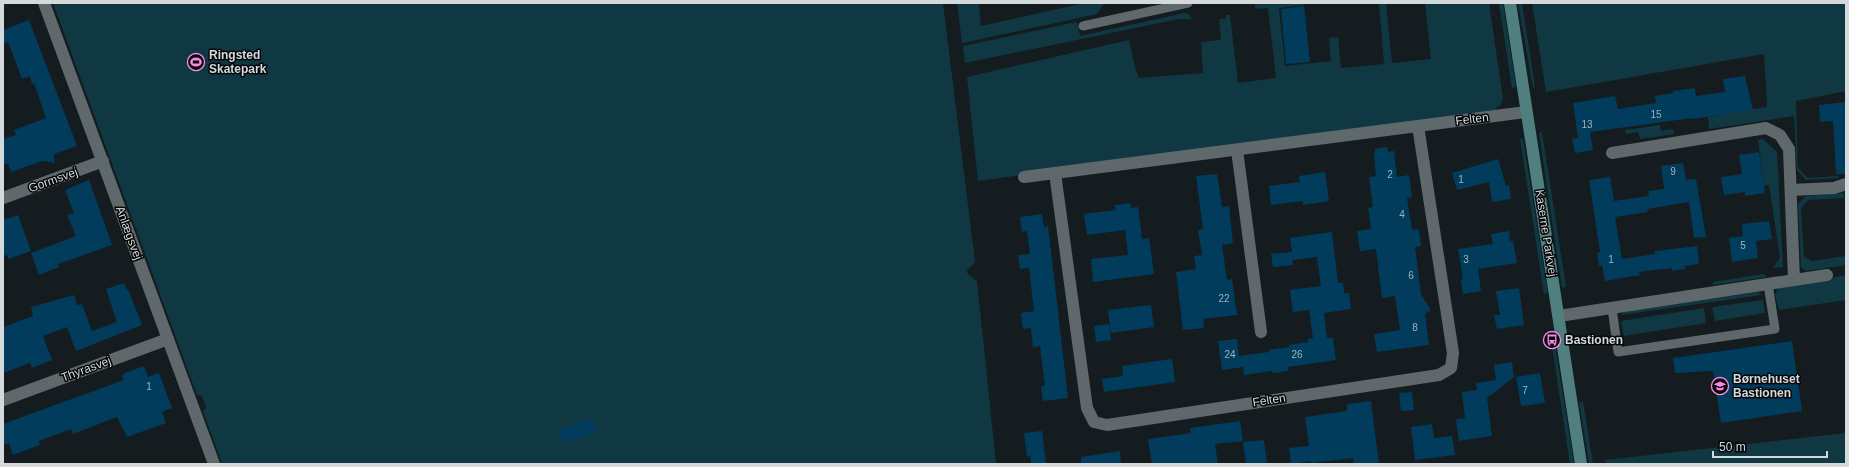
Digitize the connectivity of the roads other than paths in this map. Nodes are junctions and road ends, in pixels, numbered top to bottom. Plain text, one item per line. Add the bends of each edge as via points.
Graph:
1 (44, 3) edge
2 (1188, 3) edge
3 (1510, 3) edge
4 (1083, 26) dead end
5 (1526, 112) junction
6 (1418, 126) junction
7 (1237, 150) junction
8 (1612, 153) dead end
9 (103, 161) junction
10 (1055, 173) junction
11 (1024, 177) dead end
12 (1846, 184) edge
13 (1791, 190) junction
14 (3, 198) edge
15 (1827, 275) dead end
16 (1794, 280) junction
17 (1768, 284) junction
18 (1612, 308) junction
19 (1559, 316) junction
20 (1261, 332) dead end
21 (168, 339) junction
22 (3, 400) edge
23 (214, 464) edge
24 (1581, 464) edge

1 - 9 street, Anlægsvej
2 - 4 lane
3 - 5 street, Kaserne Parkvej
5 - 6 street, Felten
5 - 19 street, Kaserne Parkvej
6 - 7 street, Felten
6 - 10 street, Felten via 1453,353 1451,368 1439,374 1107,425 1094,422 1087,408
7 - 10 street, Felten
7 - 20 street
8 - 13 street via 1766,128 1780,135 1789,149
9 - 14 street, Gormsvej
9 - 21 street, Anlægsvej
10 - 11 street, Felten
12 - 13 street via 1834,188
13 - 16 street
15 - 16 street
16 - 17 street
17 - 18 street
17 - 18 lane via 1775,329 1618,352
18 - 19 street
19 - 24 street, Kaserne Parkvej
21 - 22 street, Thyrasvej
21 - 23 street, Anlægsvej

